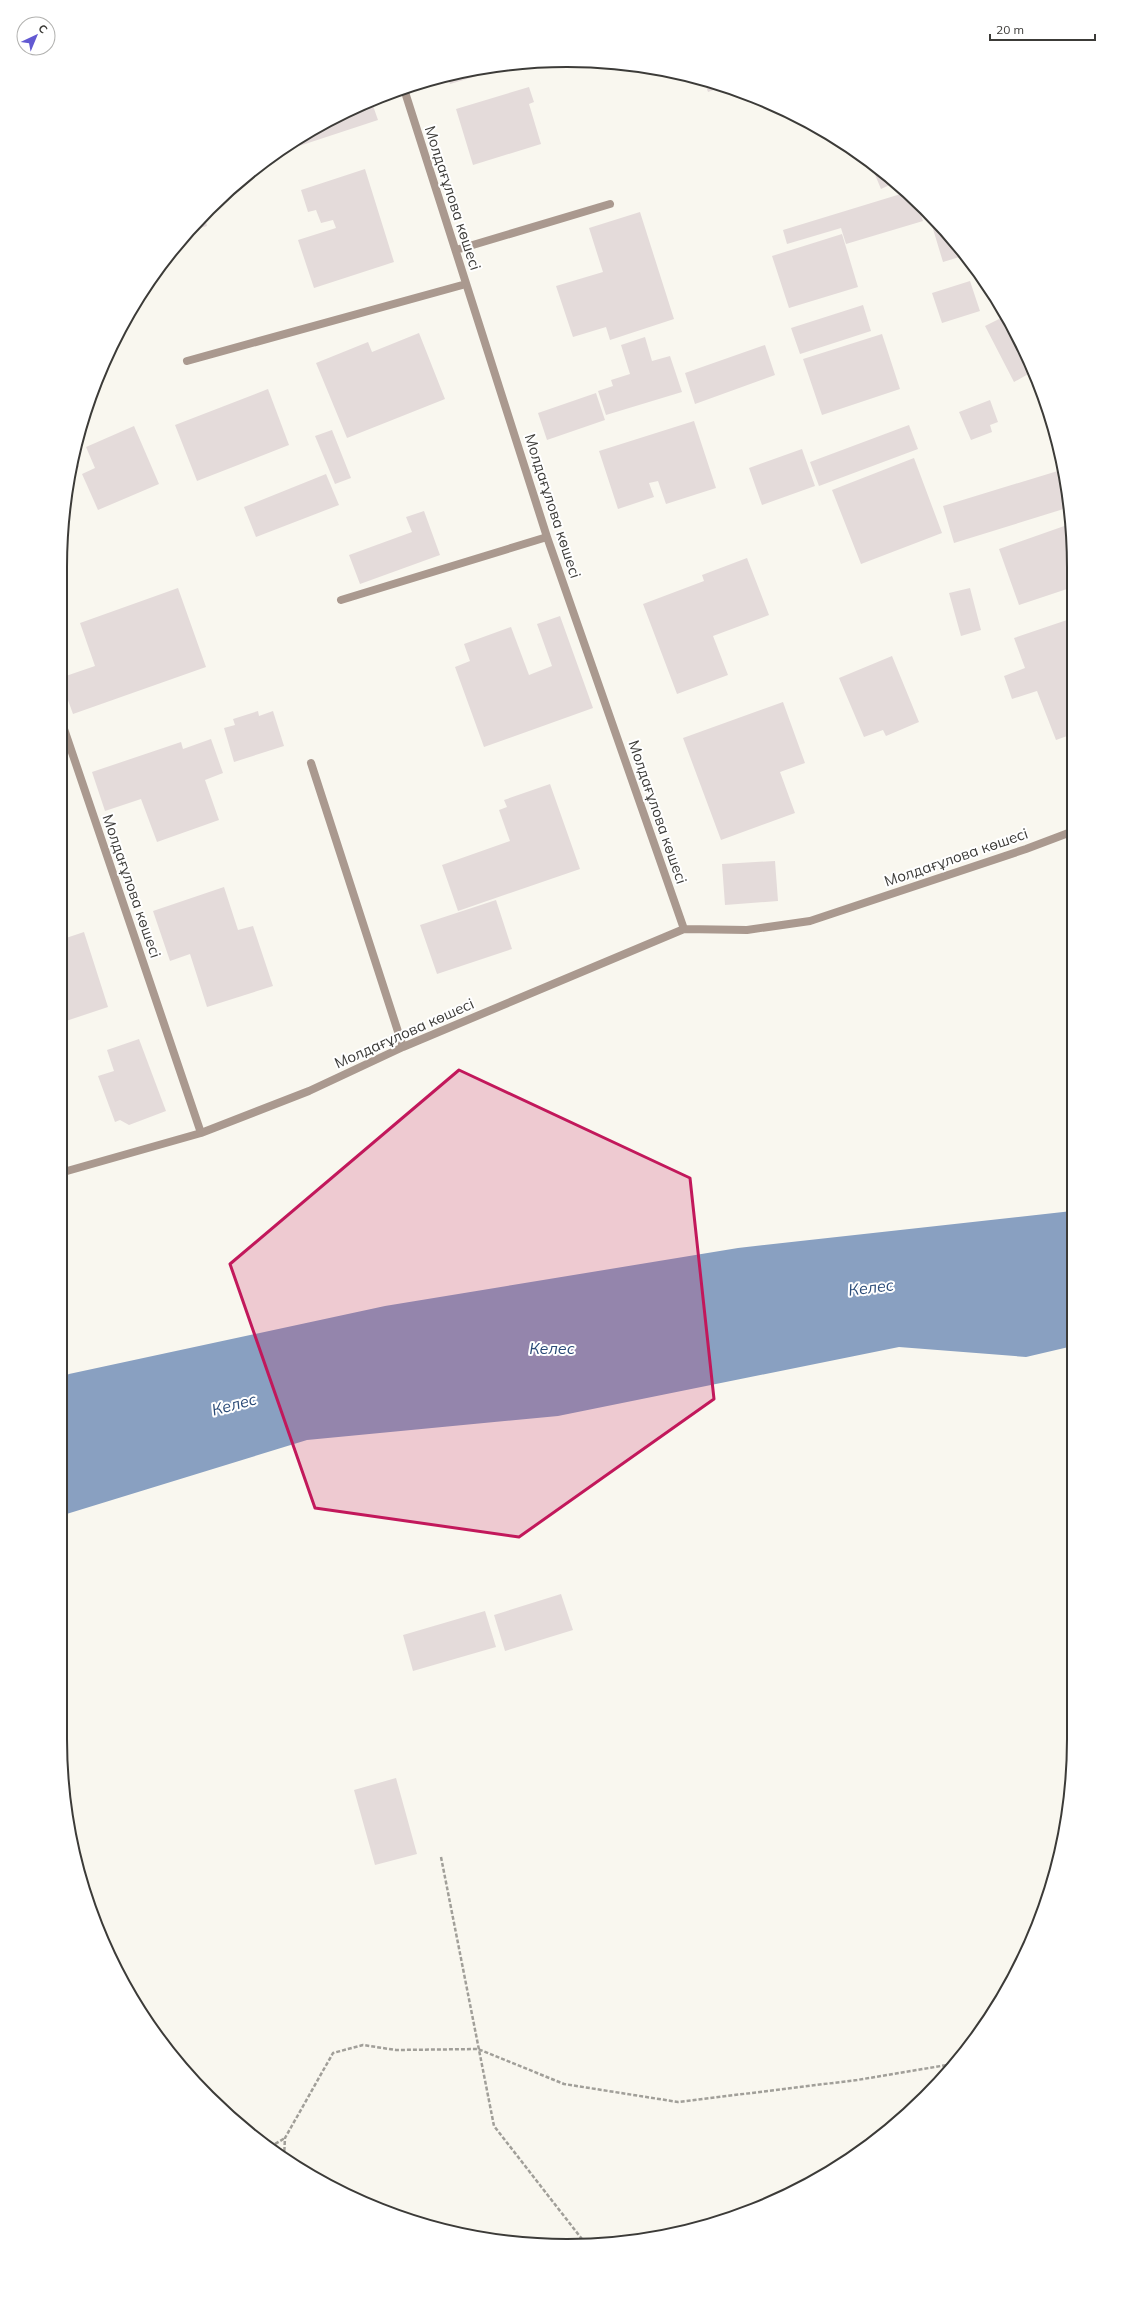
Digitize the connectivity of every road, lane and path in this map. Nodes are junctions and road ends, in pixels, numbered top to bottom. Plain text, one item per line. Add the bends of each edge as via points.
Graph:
1 (406, 94) edge
2 (610, 204) dead end
3 (456, 250) junction
4 (466, 284) junction
5 (187, 361) dead end
6 (547, 537) junction
7 (341, 600) dead end
8 (67, 738) edge
9 (311, 763) dead end
10 (1067, 834) edge
11 (684, 929) junction
12 (403, 1047) junction
13 (201, 1133) junction
14 (67, 1171) edge
15 (441, 1857) dead end
16 (478, 2049) junction
17 (946, 2065) edge
18 (285, 2138) junction
19 (274, 2144) edge
20 (284, 2152) edge
21 (582, 2239) edge

1 - 3 street, Молдағұлова көшесі
2 - 3 street
3 - 4 street, Молдағұлова көшесі
4 - 5 street
4 - 6 street, Молдағұлова көшесі
6 - 7 street
6 - 11 street, Молдағұлова көшесі
8 - 13 street, Молдағұлова көшесі
9 - 12 street
10 - 11 street, Молдағұлова көшесі via 810,921 747,930
11 - 12 street, Молдағұлова көшесі
12 - 13 street, Молдағұлова көшесі via 309,1090
13 - 14 street, Молдағұлова көшесі
15 - 16 path
16 - 17 path via 564,2084 678,2102 857,2080
16 - 18 path via 396,2050 363,2045 333,2053
16 - 21 path via 494,2126
18 - 19 path
18 - 20 path

